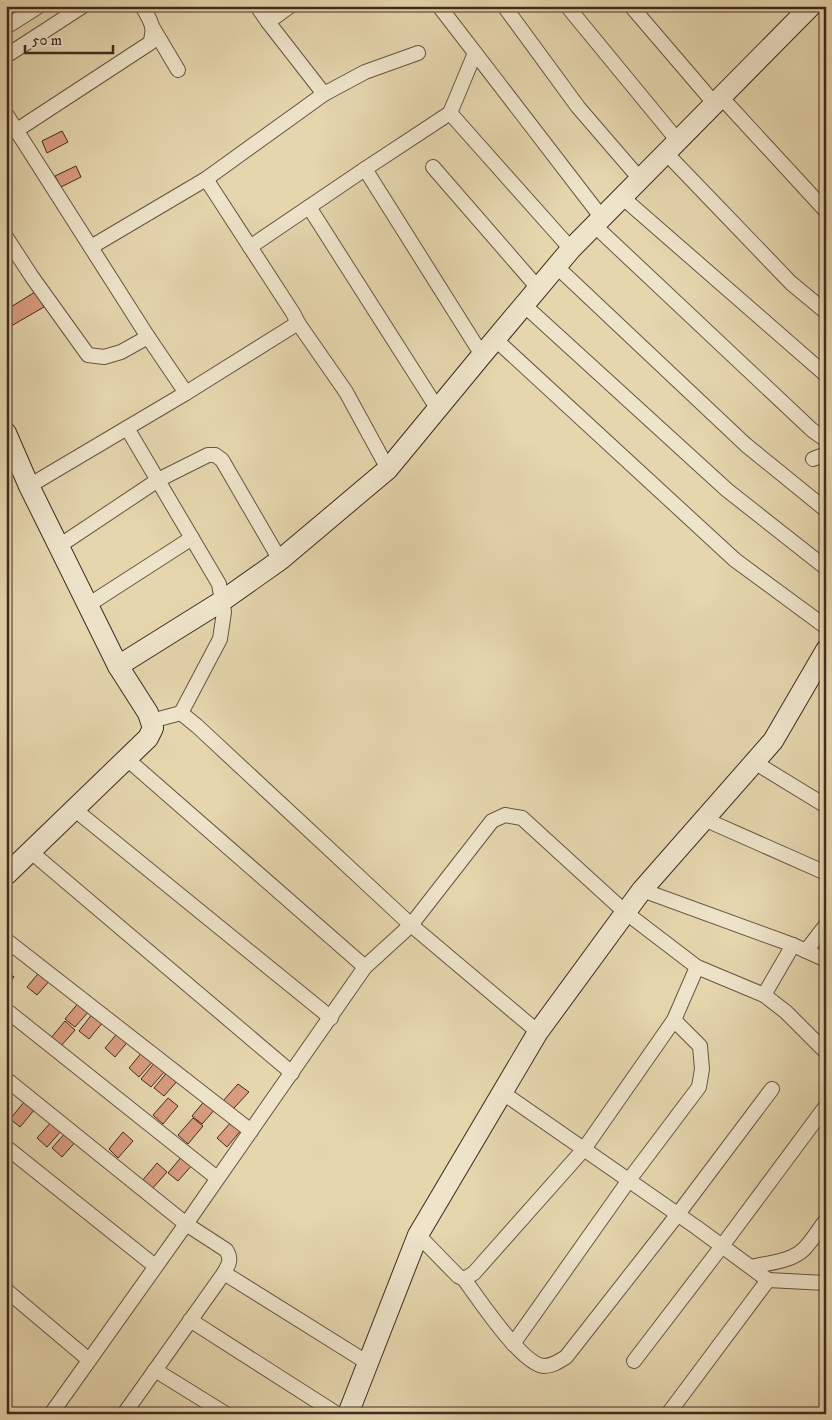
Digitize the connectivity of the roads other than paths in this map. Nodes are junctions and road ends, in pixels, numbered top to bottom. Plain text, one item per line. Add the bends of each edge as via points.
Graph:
1 (39, 6) edge
2 (83, 6) edge
3 (142, 6) edge
4 (257, 6) edge
5 (290, 6) edge
6 (439, 6) edge
7 (504, 6) edge
8 (630, 6) edge
9 (810, 6) edge
10 (571, 8) edge
11 (268, 22) junction
12 (6, 27) edge
13 (153, 28) junction
14 (418, 53) dead end
15 (475, 54) junction
16 (6, 56) edge
17 (178, 70) dead end
18 (324, 94) junction
19 (718, 100) junction
20 (450, 113) junction
21 (6, 114) edge
22 (16, 130) junction
23 (672, 147) junction
24 (433, 166) dead end
25 (365, 169) junction
26 (206, 179) junction
27 (640, 179) junction
28 (622, 197) junction
29 (308, 207) junction
30 (826, 211) edge
31 (598, 221) junction
32 (6, 236) edge
33 (92, 247) junction
34 (250, 247) junction
35 (572, 249) junction
36 (556, 266) junction
37 (538, 288) junction
38 (524, 305) junction
39 (826, 312) edge
40 (298, 323) junction
41 (148, 337) junction
42 (495, 339) junction
43 (482, 355) junction
44 (826, 375) edge
45 (186, 394) junction
46 (437, 408) junction
47 (127, 428) junction
48 (6, 433) edge
49 (826, 440) edge
50 (388, 469) junction
51 (20, 473) edge
52 (158, 480) junction
53 (826, 510) edge
54 (192, 538) junction
55 (59, 546) junction
56 (280, 560) junction
57 (826, 568) edge
58 (222, 601) junction
59 (88, 605) junction
60 (826, 628) edge
61 (825, 652) edge
62 (118, 666) junction
63 (181, 713) junction
64 (151, 720) junction
65 (127, 759) junction
66 (754, 762) junction
67 (826, 806) edge
68 (74, 809) junction
69 (704, 819) junction
70 (30, 851) junction
71 (826, 873) edge
72 (6, 875) edge
73 (642, 890) junction
74 (626, 912) junction
75 (411, 925) junction
76 (826, 925) edge
77 (6, 940) edge
78 (799, 948) junction
79 (826, 960) edge
80 (365, 967) junction
81 (697, 967) junction
82 (764, 995) junction
83 (6, 1010) edge
84 (330, 1018) junction
85 (674, 1020) junction
86 (538, 1032) junction
87 (826, 1052) edge
88 (292, 1073) junction
89 (6, 1079) edge
90 (772, 1089) dead end
91 (503, 1093) junction
92 (826, 1106) edge
93 (251, 1130) junction
94 (6, 1147) edge
95 (584, 1149) junction
96 (217, 1178) junction
97 (629, 1180) junction
98 (678, 1214) junction
99 (826, 1220) edge
100 (186, 1224) junction
101 (418, 1235) junction
102 (722, 1246) junction
103 (155, 1266) junction
104 (751, 1267) junction
105 (224, 1273) junction
106 (464, 1279) junction
107 (768, 1280) junction
108 (826, 1283) edge
109 (6, 1290) edge
110 (190, 1320) junction
111 (513, 1344) junction
112 (89, 1360) junction
113 (634, 1361) dead end
114 (368, 1363) junction
115 (155, 1370) junction
116 (55, 1413) edge
117 (124, 1414) edge
118 (226, 1414) edge
119 (337, 1414) edge
120 (348, 1414) edge
121 (668, 1414) edge

1 - 12 street
2 - 16 street
3 - 13 street
4 - 11 street
5 - 11 street
6 - 15 street
7 - 27 street via 578,107
8 - 19 street
9 - 19 street
10 - 23 street
11 - 18 street
13 - 17 street
13 - 22 street via 150,43
14 - 18 street via 365,72
15 - 20 street
15 - 31 street
18 - 26 street
19 - 23 street
19 - 30 street
20 - 25 street
20 - 35 street
21 - 22 street
22 - 33 street
23 - 27 street
23 - 39 street via 791,283
24 - 37 street
25 - 29 street
25 - 43 street
26 - 33 street
26 - 34 street
27 - 28 street
28 - 31 street
28 - 44 street
29 - 34 street
29 - 46 street
31 - 35 street
31 - 49 street
32 - 41 street via 88,355 104,357 121,352
33 - 41 street
34 - 40 street
35 - 36 street
36 - 37 street
36 - 53 street via 746,445
37 - 38 street
38 - 42 street
38 - 57 street via 727,490
40 - 45 street
40 - 50 street via 346,392
41 - 45 street
42 - 43 street
42 - 60 street via 735,560
43 - 46 street
45 - 47 street
46 - 50 street
47 - 51 street via 48,475
47 - 52 street
48 - 51 street
50 - 56 street
51 - 55 street
52 - 54 street
52 - 55 street
52 - 56 street via 208,455 215,455 222,460
54 - 58 street via 219,584
54 - 59 street
55 - 59 street
56 - 58 street
58 - 62 street
58 - 63 street via 224,612 220,639
59 - 62 street
61 - 66 street via 773,741
62 - 64 street
63 - 64 street
63 - 75 street
64 - 65 street via 152,733
65 - 68 street
65 - 80 street
66 - 67 street
66 - 69 street
68 - 70 street
68 - 84 street
69 - 71 street
69 - 73 street
70 - 72 street
70 - 88 street
73 - 74 street
73 - 78 street
74 - 75 street via 522,818 505,816 492,821
74 - 81 street
74 - 86 street
75 - 80 street
75 - 86 street
76 - 78 street
77 - 93 street
78 - 79 street
78 - 82 street
80 - 84 street
81 - 82 street
81 - 85 street
82 - 87 street
83 - 96 street
84 - 88 street
85 - 95 street
85 - 97 street via 700,1046 702,1069 699,1087
86 - 91 street
88 - 93 street
89 - 100 street
90 - 98 street
91 - 95 street
91 - 101 street
92 - 102 street
93 - 96 street
94 - 103 street
95 - 97 street
95 - 106 street via 474,1273
96 - 100 street
97 - 98 street
97 - 111 street
98 - 102 street
98 - 111 street via 566,1357 554,1365 544,1366 535,1363
99 - 104 street via 798,1254
100 - 103 street
100 - 105 street via 226,1250 230,1256
101 - 106 street
101 - 114 street
102 - 104 street
102 - 113 street
103 - 112 street
104 - 107 street
105 - 110 street
105 - 114 street
106 - 111 street
107 - 108 street
107 - 121 street
109 - 112 street
110 - 115 street
110 - 119 street
112 - 116 street
114 - 120 street
115 - 117 street
115 - 118 street

